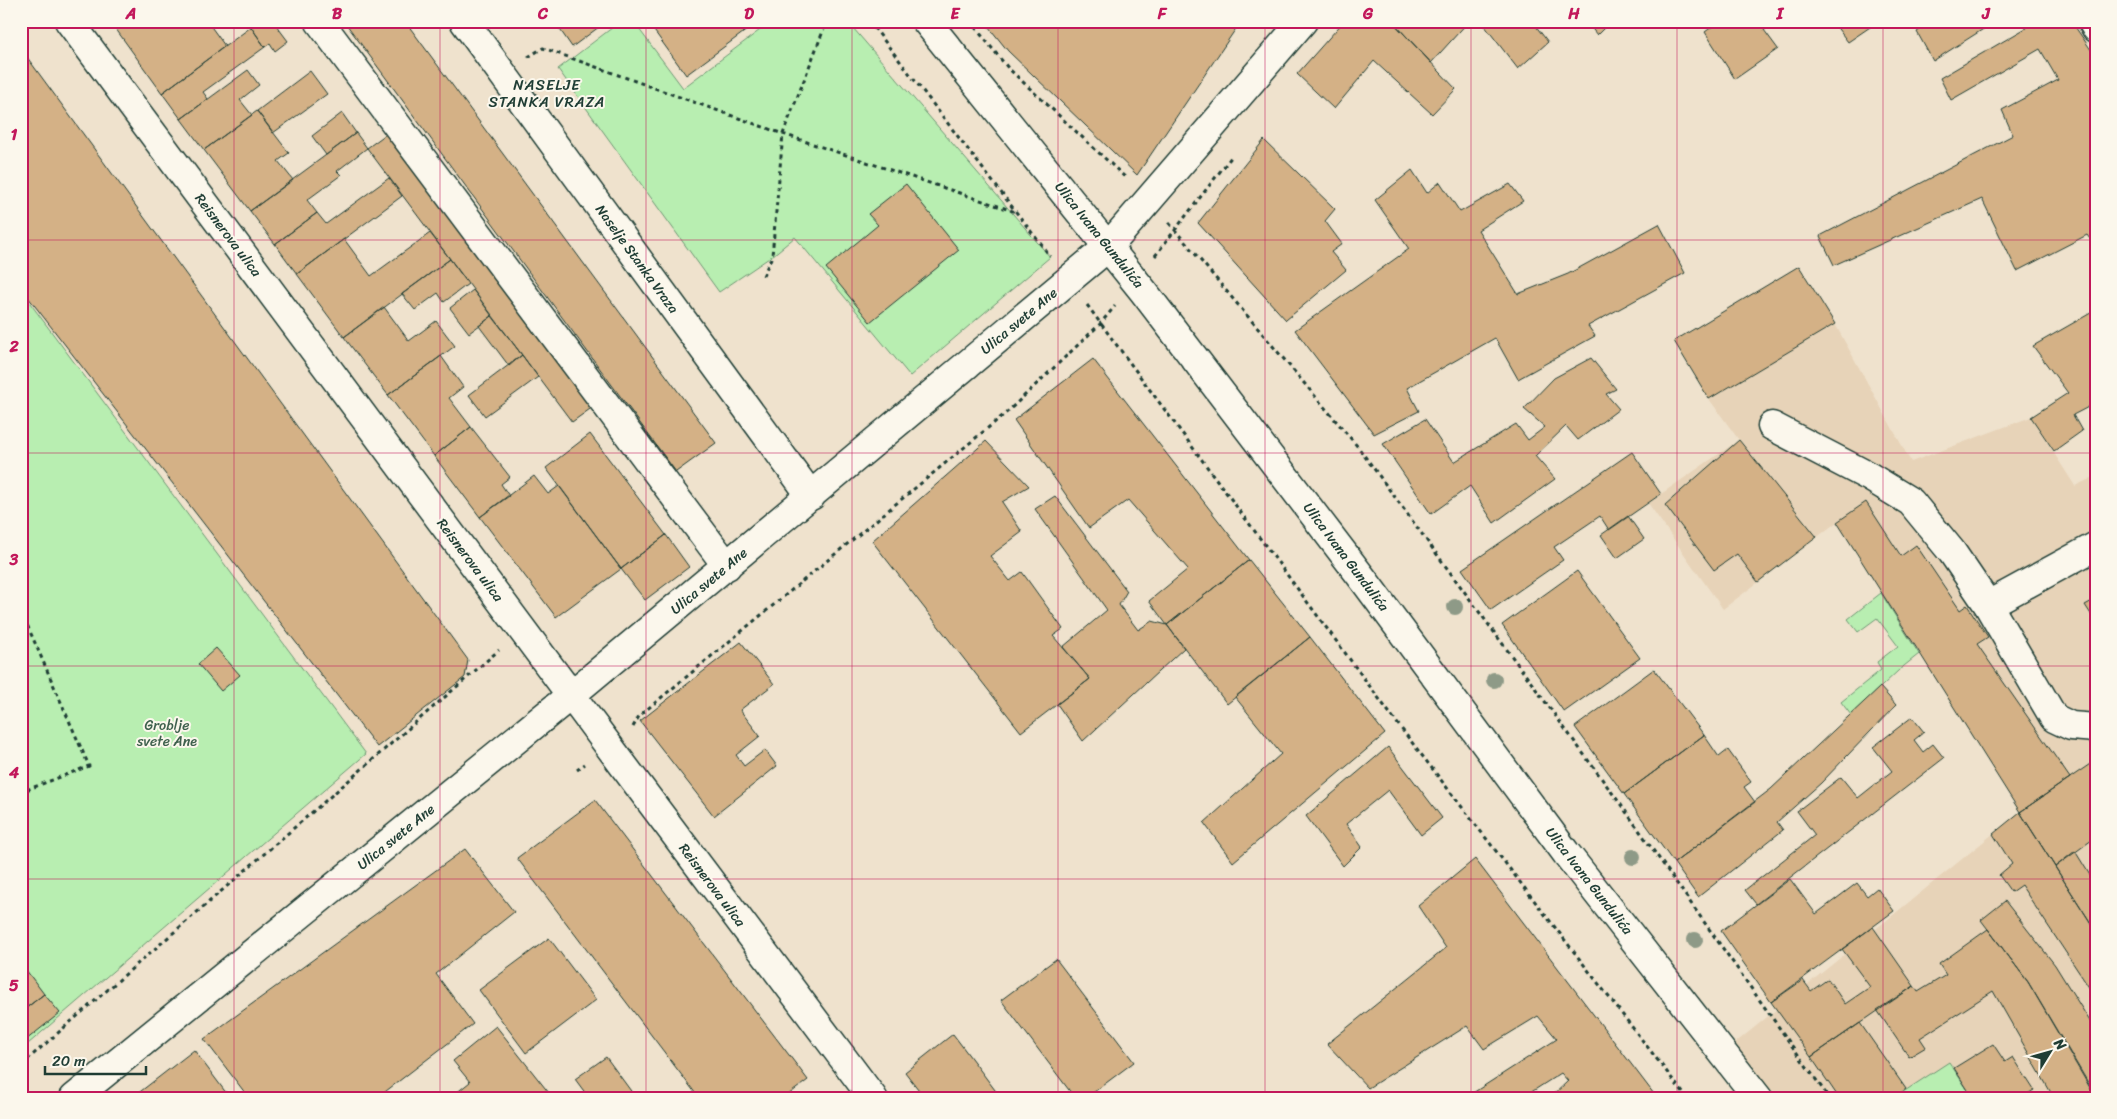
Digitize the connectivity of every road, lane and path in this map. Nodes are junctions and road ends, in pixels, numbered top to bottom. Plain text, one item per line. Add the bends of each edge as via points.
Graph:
1 (69, 21) edge
2 (319, 21) edge
3 (464, 21) edge
4 (828, 21) edge
5 (869, 21) edge
6 (926, 21) edge
7 (970, 21) edge
8 (1303, 21) edge
9 (2092, 21) edge
10 (2096, 28) edge
11 (502, 73) junction
12 (783, 134) junction
13 (1234, 153) dead end
14 (1149, 200) junction
15 (1016, 212) junction
16 (1176, 231) junction
17 (1108, 247) junction
18 (762, 276) dead end
19 (1068, 280) junction
20 (1135, 281) junction
21 (1100, 324) junction
22 (1772, 426) dead end
23 (811, 496) junction
24 (2096, 546) edge
25 (727, 566) junction
26 (1988, 605) junction
27 (21, 611) edge
28 (524, 632) junction
29 (571, 695) junction
30 (2096, 728) edge
31 (609, 746) junction
32 (577, 770) dead end
33 (21, 792) edge
34 (21, 1064) edge
35 (74, 1098) edge
36 (873, 1098) edge
37 (1687, 1098) edge
38 (1758, 1098) edge
39 (1829, 1098) edge

1 - 28 street, Reisnerova ulica
2 - 25 street
3 - 11 street, Naselje Stanka Vraza
4 - 12 path
5 - 15 path
6 - 17 street, Ulica Ivana Gundulića
7 - 14 path via 1008,68
8 - 14 street, Ulica svete Ane
9 - 10 street
11 - 12 path via 542,48
11 - 23 street, Naselje Stanka Vraza
12 - 15 path
12 - 18 path via 772,256
13 - 16 path
14 - 16 path
14 - 17 street, Ulica svete Ane
15 - 19 path
16 - 20 path
16 - 39 path via 1358,447 1624,809
17 - 19 street, Ulica svete Ane
17 - 20 street, Ulica Ivana Gundulića
19 - 21 path
19 - 23 street, Ulica svete Ane
20 - 21 path
20 - 38 street, Ulica Ivana Gundulića via 1363,579 1566,853
21 - 31 path via 1006,413 639,716 633,728
21 - 37 path via 1400,727
22 - 26 street via 1870,476 1911,502 1952,552
23 - 25 street, Ulica svete Ane
24 - 26 street
25 - 29 street, Ulica svete Ane
26 - 30 street via 2054,718 2070,726
27 - 33 path via 89,766
28 - 29 street, Reisnerova ulica
28 - 34 path via 492,654
29 - 31 street, Reisnerova ulica
29 - 35 street, Ulica svete Ane
31 - 32 path
31 - 36 street, Reisnerova ulica

